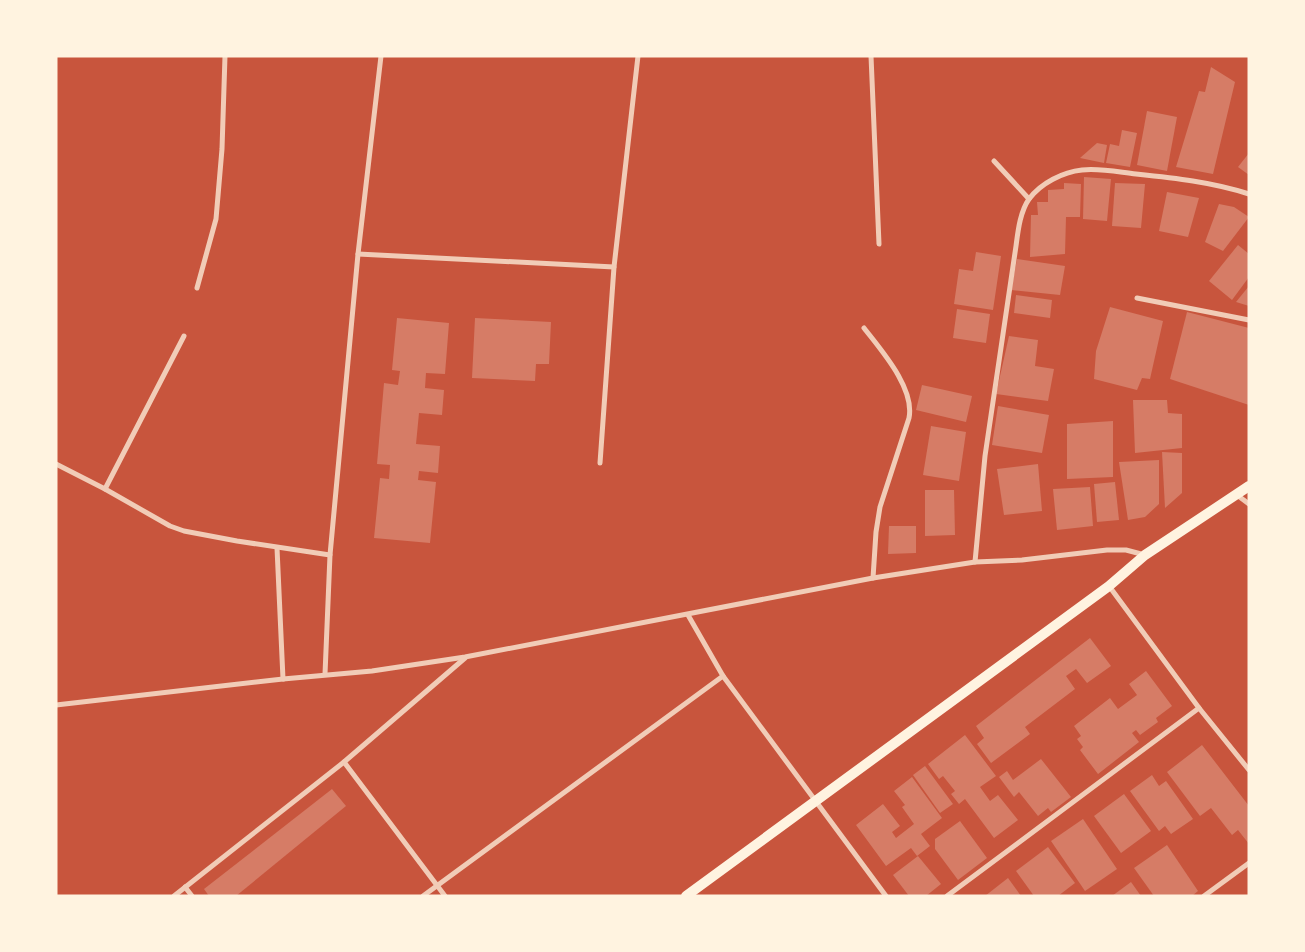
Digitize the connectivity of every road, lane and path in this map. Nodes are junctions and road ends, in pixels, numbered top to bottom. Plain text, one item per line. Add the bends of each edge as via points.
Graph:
1 (225, 56) edge
2 (381, 56) edge
3 (638, 56) edge
4 (871, 56) edge
5 (994, 161) dead end
6 (1249, 194) edge
7 (1029, 199) junction
8 (879, 244) dead end
9 (358, 254) junction
10 (614, 267) junction
11 (197, 288) dead end
12 (1137, 298) dead end
13 (1249, 320) edge
14 (864, 328) dead end
15 (184, 336) dead end
16 (600, 463) dead end
17 (56, 464) edge
18 (1249, 486) edge
19 (106, 489) junction
20 (1236, 495) junction
21 (1249, 504) edge
22 (277, 548) junction
23 (330, 555) junction
24 (1145, 555) junction
25 (975, 562) junction
26 (873, 578) junction
27 (1109, 586) junction
28 (688, 615) junction
29 (466, 657) junction
30 (325, 674) junction
31 (723, 676) junction
32 (283, 679) junction
33 (56, 705) edge
34 (1199, 708) junction
35 (344, 762) junction
36 (1249, 770) edge
37 (815, 801) junction
38 (1249, 862) edge
39 (438, 884) junction
40 (185, 887) junction
41 (174, 896) edge
42 (192, 896) edge
43 (423, 896) edge
44 (446, 896) edge
45 (686, 896) edge
46 (886, 896) edge
47 (947, 896) edge
48 (1204, 896) edge

1 - 11 street via 216,219
2 - 9 street
3 - 10 street
4 - 8 street
5 - 7 street
6 - 7 street via 1182,180 1093,170 1056,178
7 - 25 street via 1020,220 1016,246 983,476
9 - 10 street
9 - 23 street
10 - 16 street
12 - 13 street
14 - 26 street via 889,361 904,387 910,406 880,507
15 - 19 street
17 - 19 street
18 - 20 main road
19 - 22 street via 177,529
20 - 21 street
20 - 24 main road
22 - 23 street
22 - 32 street
23 - 30 street
24 - 25 street via 1107,550
24 - 27 main road
25 - 26 street
26 - 28 street
27 - 34 street
27 - 37 main road
28 - 29 street
28 - 31 street
29 - 30 street via 372,671
29 - 35 street
30 - 32 street
31 - 37 street
31 - 39 street
32 - 33 street
34 - 36 street
34 - 47 street
35 - 39 street
35 - 40 street
37 - 45 main road
37 - 46 street
38 - 48 street
39 - 43 street
39 - 44 street
40 - 41 street
40 - 42 street

